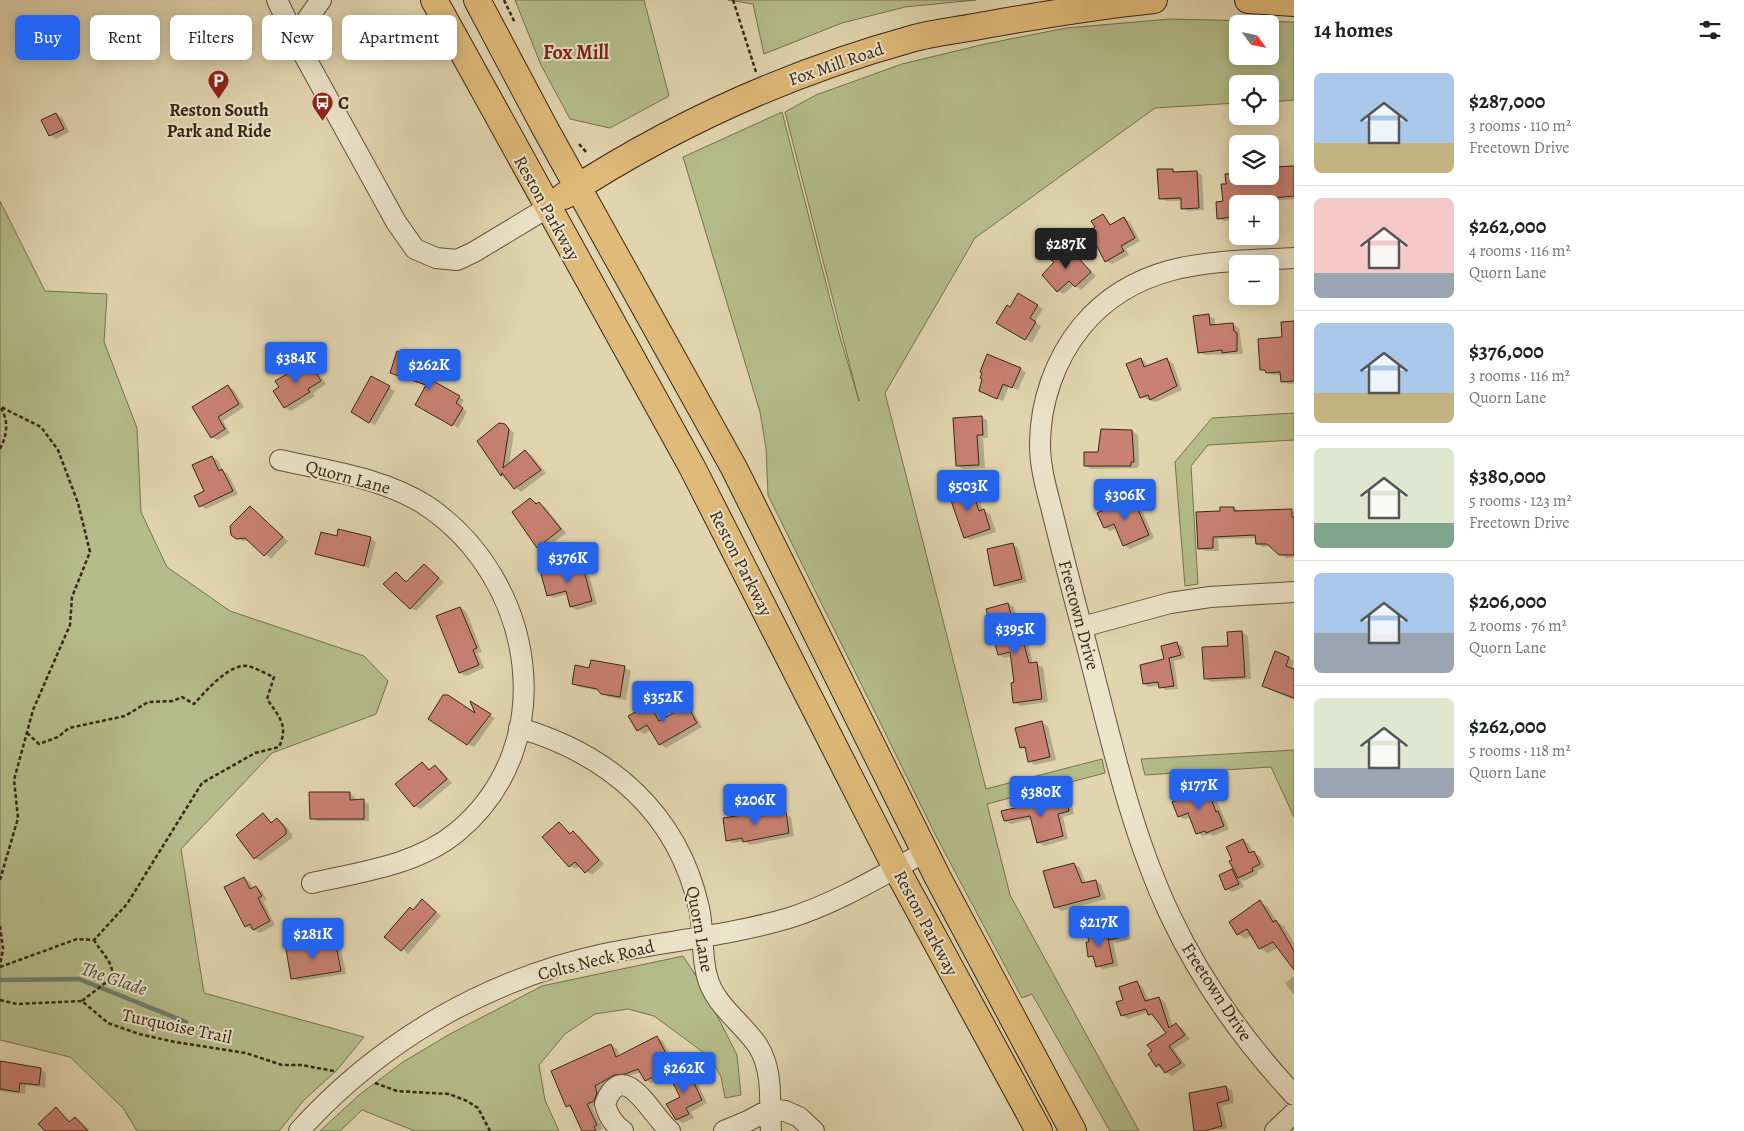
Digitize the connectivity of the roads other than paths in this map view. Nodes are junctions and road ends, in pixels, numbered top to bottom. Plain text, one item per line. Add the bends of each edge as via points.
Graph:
1 (277, 0) edge
2 (321, 0) edge
3 (434, 0) edge
4 (477, 0) edge
5 (1154, 0) edge
6 (1248, 0) edge
7 (1294, 3) edge
8 (284, 15) edge
9 (310, 15) edge
10 (307, 60) edge
11 (579, 187) junction
12 (547, 208) junction
13 (1294, 258) edge
14 (280, 460) dead end
15 (1294, 592) edge
16 (1082, 627) junction
17 (519, 728) junction
18 (925, 852) junction
19 (896, 868) junction
20 (312, 884) dead end
21 (704, 937) junction
22 (1294, 1095) edge
23 (770, 1109) junction
24 (1294, 1113) edge
25 (299, 1131) edge
26 (623, 1131) edge
27 (653, 1131) edge
28 (662, 1131) edge
29 (670, 1131) edge
30 (724, 1131) edge
31 (772, 1131) edge
32 (814, 1131) edge
33 (1039, 1131) edge
34 (1073, 1131) edge
35 (1275, 1131) edge

1 - 8 street
2 - 9 street
3 - 12 main road, Reston Parkway
4 - 11 main road, Reston Parkway
5 - 11 main road, Fox Mill Road via 913,38 817,68 699,120 630,155
6 - 7 main road
10 - 12 street via 396,222 415,249 436,258 457,260
11 - 12 main road, Fox Mill Road
11 - 18 main road, Reston Parkway via 734,468
12 - 19 main road, Reston Parkway via 692,467
13 - 16 street, Freetown Drive via 1198,264 1148,277 1102,306 1067,347 1047,394 1040,446 1042,469
14 - 17 street, Quorn Lane via 374,482 401,492 426,506 470,543 493,574 513,616 523,668
15 - 16 street via 1170,603
16 - 22 street, Freetown Drive via 1134,825 1170,916 1217,998 1260,1057
17 - 20 street, Quorn Lane via 506,768 476,813 457,832 415,856 388,866
17 - 21 street, Quorn Lane via 572,747 601,764 647,802 660,819 690,877
18 - 19 street, Colts Neck Road
18 - 34 main road, Reston Parkway
19 - 21 street, Colts Neck Road via 853,891 791,917
19 - 33 main road, Reston Parkway
21 - 23 street, Quorn Lane via 707,976 714,992 765,1061
21 - 25 street, Colts Neck Road via 598,956 504,986 426,1024 388,1048
23 - 30 street
23 - 31 street, Quorn Lane
23 - 32 street via 799,1117
24 - 35 street
26 - 29 street via 608,1115 605,1104 614,1089 621,1086 637,1091 658,1121
27 - 28 street

